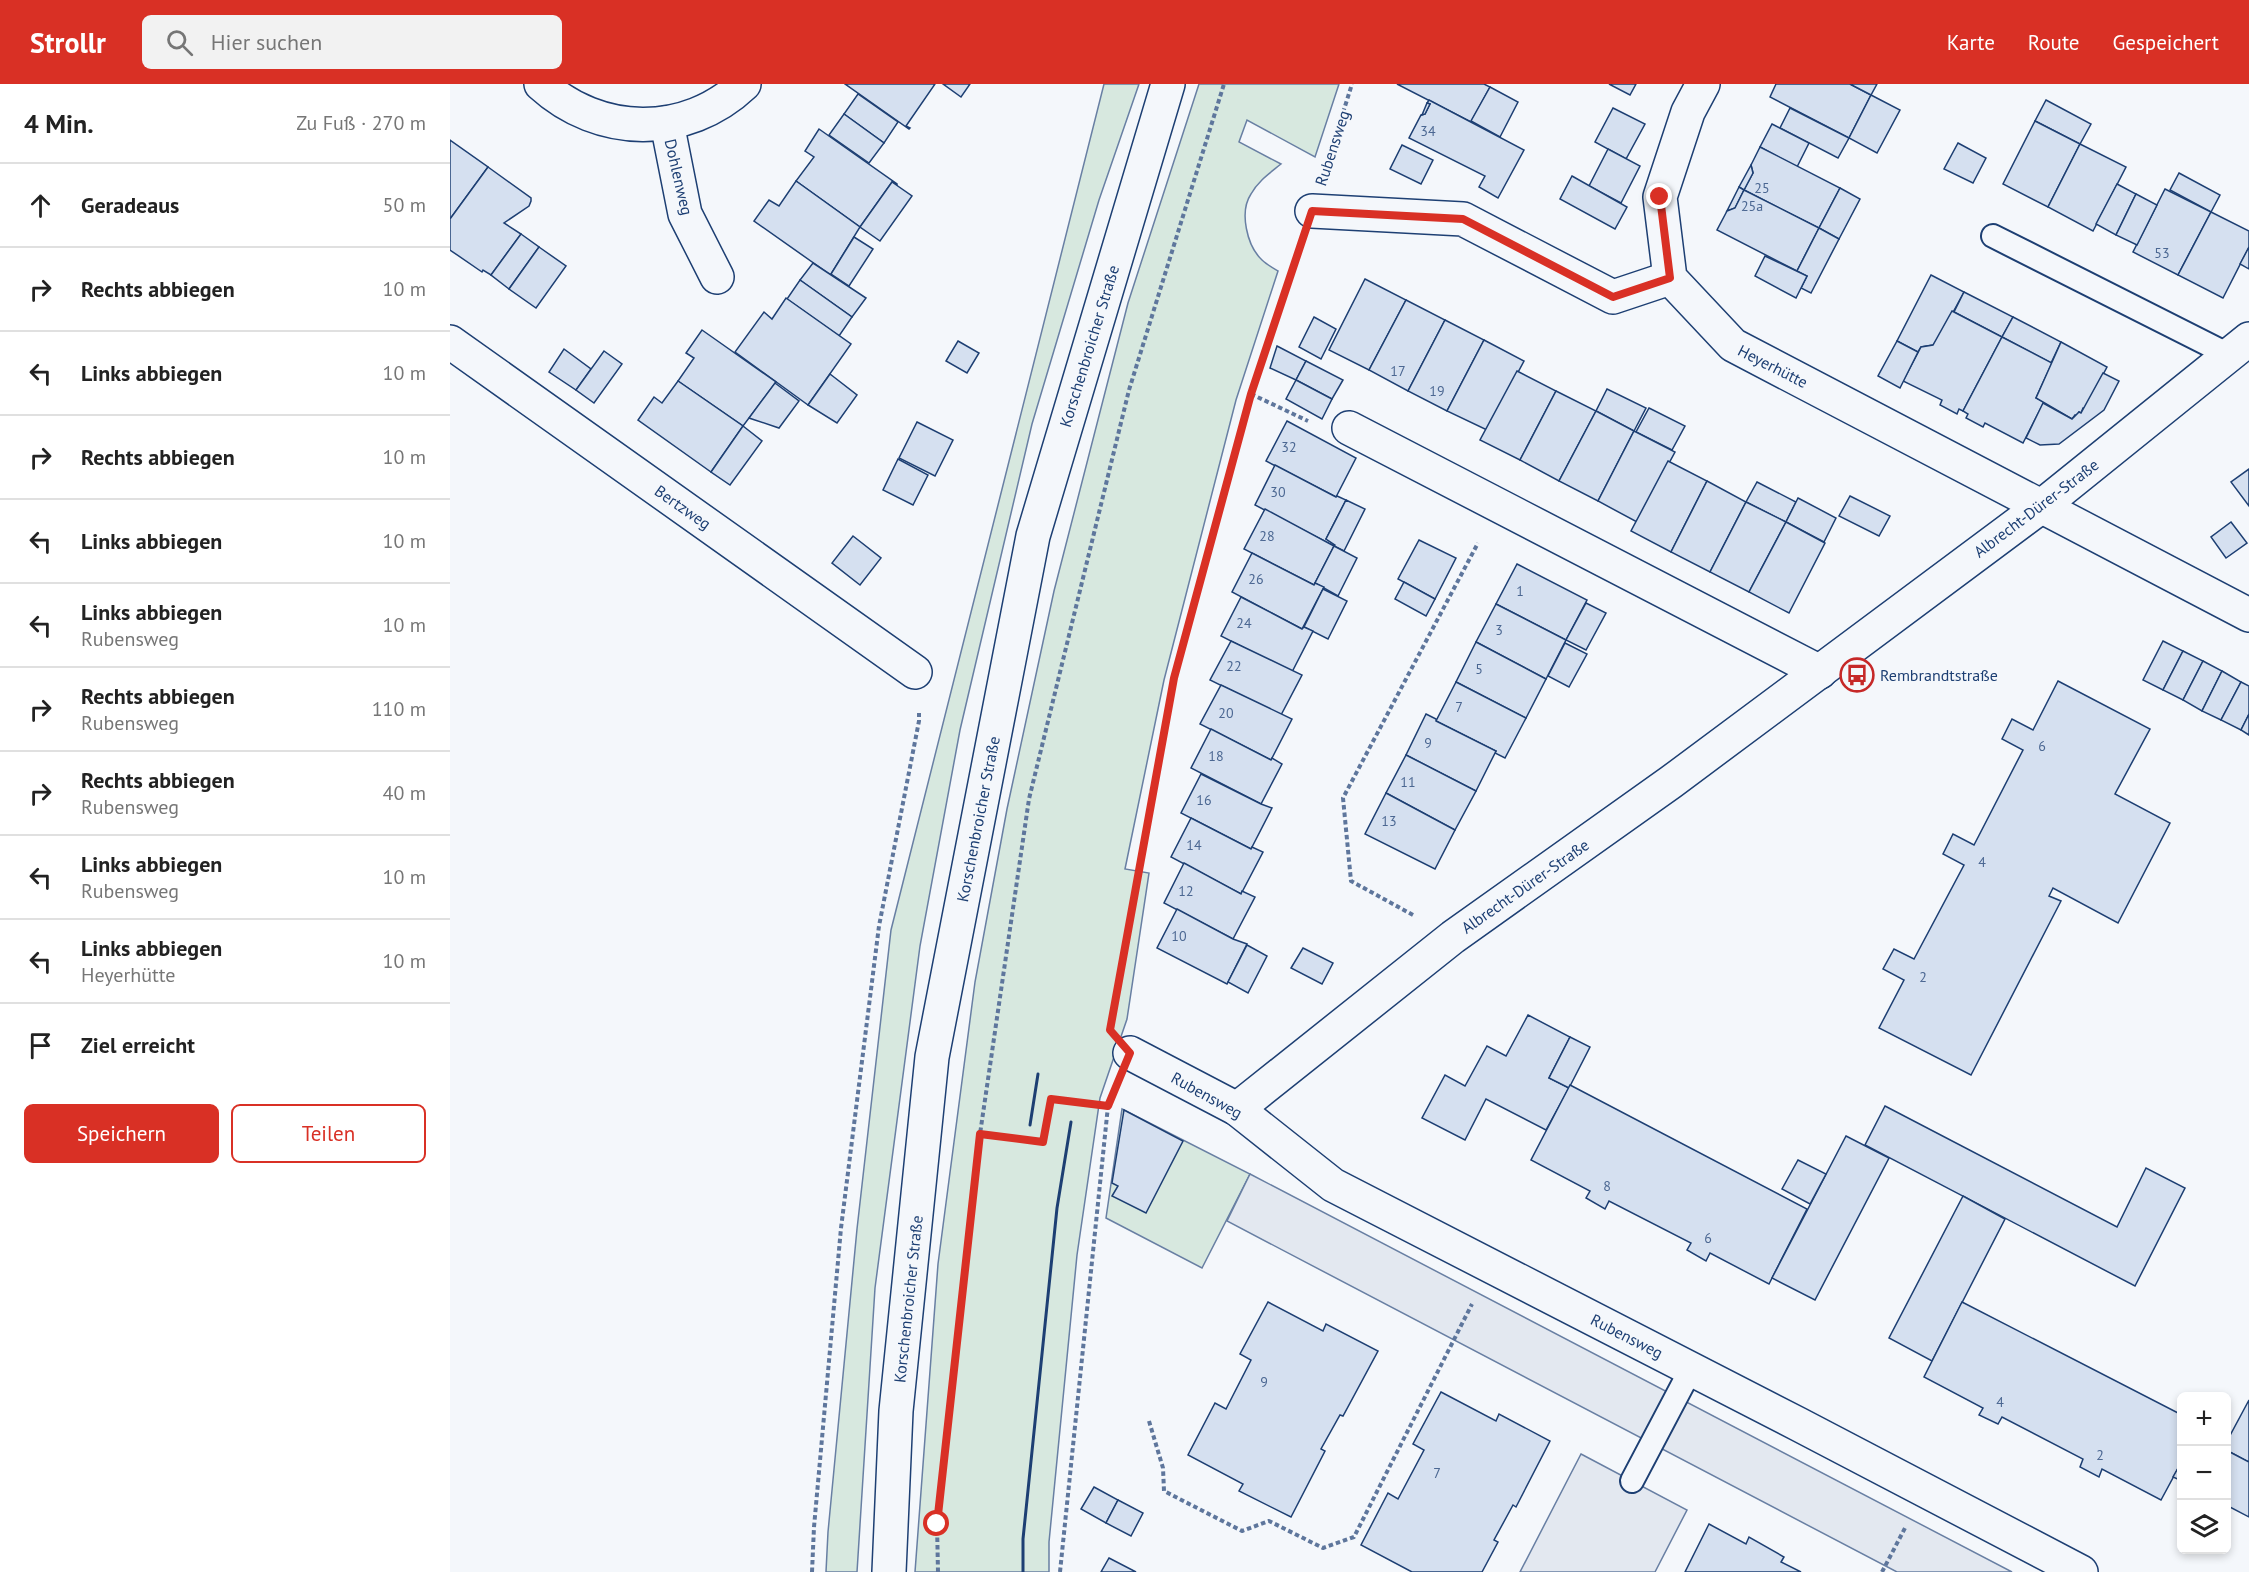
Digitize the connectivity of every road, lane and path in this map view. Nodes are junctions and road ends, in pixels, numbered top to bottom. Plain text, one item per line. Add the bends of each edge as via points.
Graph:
1 (542, 84) edge
2 (744, 84) edge
3 (1168, 84) edge
4 (1224, 84) edge
5 (1352, 84) edge
6 (1703, 84) edge
7 (667, 123) junction
8 (1312, 211) junction
9 (1993, 236) dead end
10 (717, 277) dead end
11 (1670, 278) junction
12 (450, 342) edge
13 (2239, 347) edge
14 (1251, 394) junction
15 (1349, 428) joint
16 (1498, 505) junction
17 (2043, 505) junction
18 (2249, 615) edge
19 (915, 672) joint
20 (1820, 672) junction
21 (1453, 937) junction
22 (1130, 1053) junction
23 (1108, 1106) junction
24 (1237, 1109) junction
25 (980, 1134) junction
26 (1491, 1266) junction
27 (1691, 1369) junction
28 (1149, 1421) dead end
29 (1632, 1481) dead end
30 (812, 1572) edge
31 (889, 1572) edge
32 (938, 1572) edge
33 (1060, 1572) edge
34 (2081, 1572) edge

1 - 7 street via 557,98 592,117 638,126
2 - 7 street, Dohlenweg via 713,106
3 - 31 street, Korschenbroicher Straße via 1032,537 932,1057 896,1411
4 - 25 path via 1129,390 1029,799
5 - 8 path, Rubensweg
6 - 11 street via 1688,112 1660,197
7 - 10 street, Dohlenweg via 685,214
8 - 11 street, Rubensweg via 1463,219 1613,297
8 - 14 path, Rubensweg
9 - 13 lane
11 - 17 street, Heyerhütte via 1733,345
12 - 19 street, Bertzweg
13 - 17 street, Albrecht-Dürer-Straße
14 - 15 path via 1327,429
14 - 22 path, Rubensweg via 1174,678 1110,1030
15 - 16 street
16 - 20 street
16 - 21 path via 1343,798 1351,881
17 - 18 street
17 - 20 street, Albrecht-Dürer-Straße
19 - 30 path via 919,721 879,926 841,1228
20 - 21 street, Albrecht-Dürer-Straße
21 - 24 street, Albrecht-Dürer-Straße
22 - 23 path
22 - 24 street, Rubensweg
23 - 25 path via 1051,1099 1043,1142
23 - 33 path
24 - 26 street, Rubensweg via 1334,1185
25 - 32 path via 937,1524
26 - 27 street, Rubensweg
26 - 28 path via 1354,1537 1323,1548 1269,1521 1242,1531 1164,1491 1163,1468
27 - 29 lane
27 - 34 street, Rubensweg

